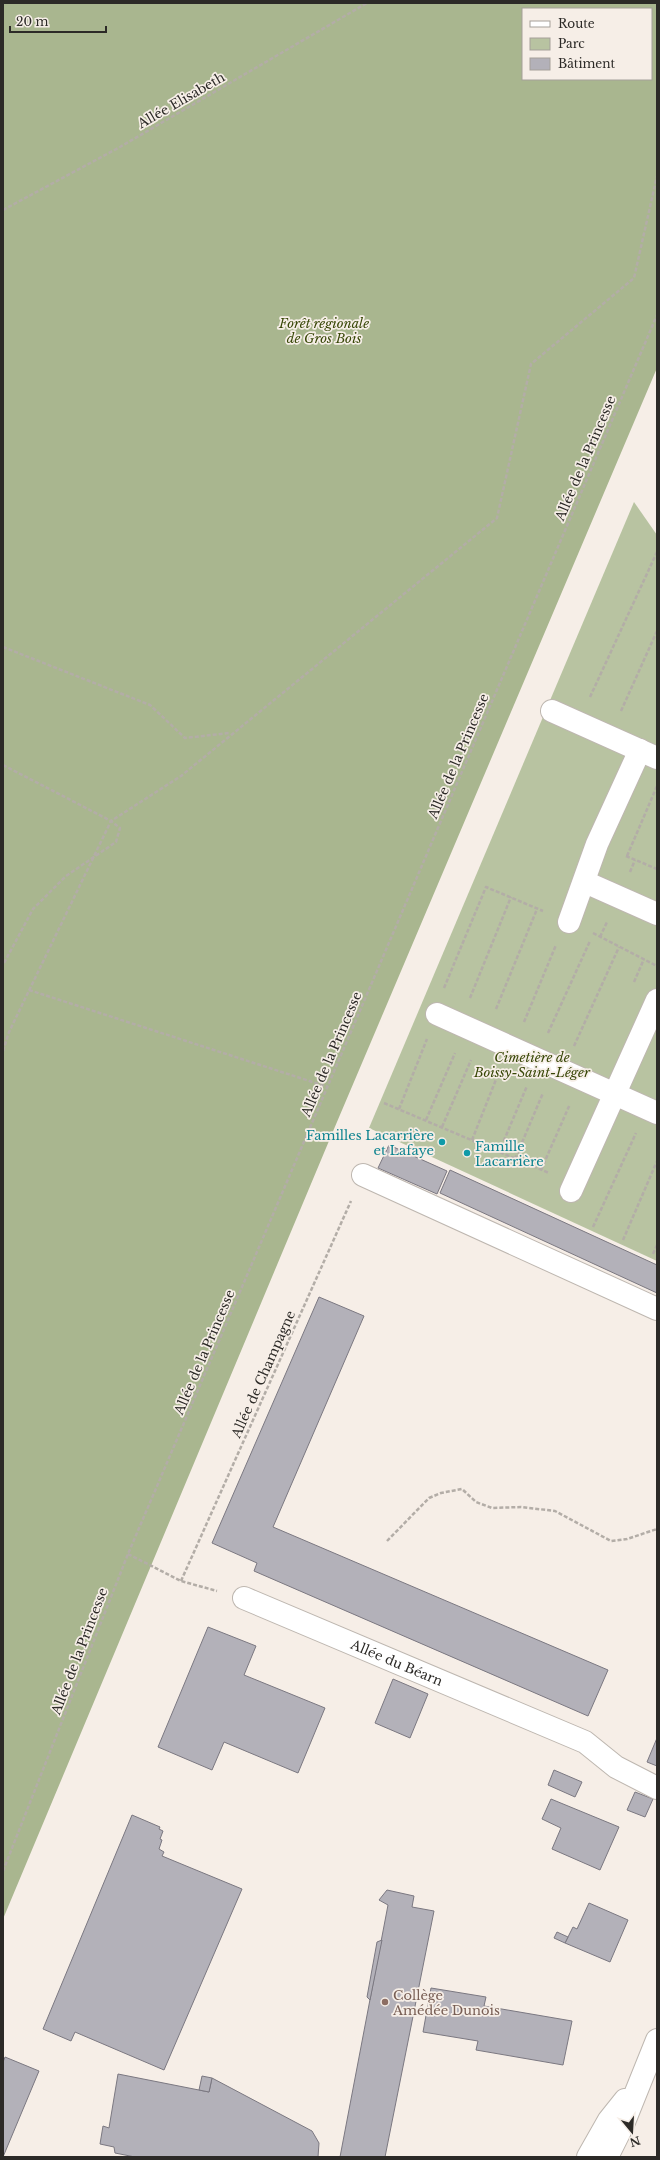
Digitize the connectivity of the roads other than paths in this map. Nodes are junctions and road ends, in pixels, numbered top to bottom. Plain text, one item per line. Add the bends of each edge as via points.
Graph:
1 (552, 711) dead end
2 (648, 754) edge
3 (585, 882) junction
4 (657, 914) edge
5 (568, 922) road end
6 (657, 1000) edge
7 (437, 1014) road end
8 (615, 1094) junction
9 (652, 1110) edge
10 (363, 1175) road end
11 (573, 1188) road end
12 (657, 1309) edge
13 (244, 1598) road end
14 (657, 1788) edge
15 (657, 2040) edge
16 (641, 2080) junction
17 (588, 2157) edge
18 (607, 2157) edge

1 - 2 street
2 - 3 street via 597,844
3 - 4 street
3 - 5 street
6 - 8 street
7 - 8 street
8 - 9 street
8 - 11 street
10 - 12 street
13 - 14 street, Allée du Béarn via 585,1742 616,1767
15 - 16 street
16 - 17 street via 609,2120
16 - 18 street

